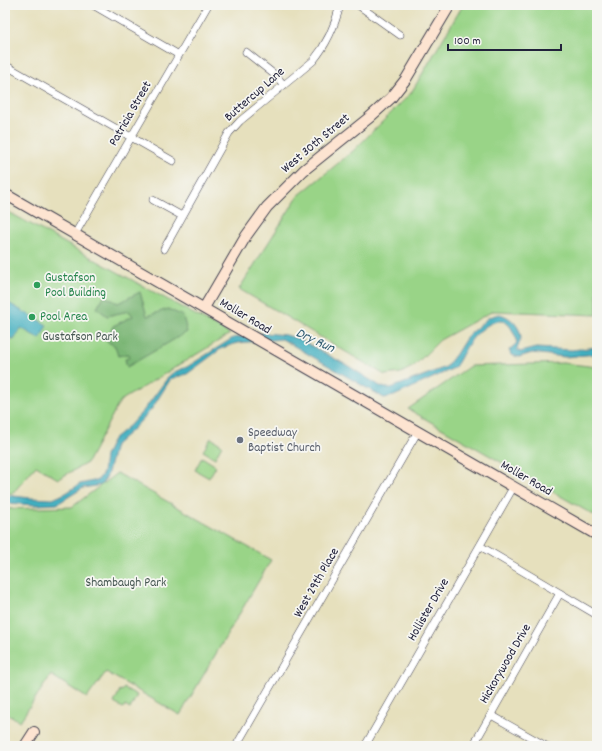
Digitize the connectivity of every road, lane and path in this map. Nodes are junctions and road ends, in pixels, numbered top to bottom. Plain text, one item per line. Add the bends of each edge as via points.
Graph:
1 (93, 5) edge
2 (208, 5) edge
3 (340, 5) edge
4 (358, 5) edge
5 (450, 5) edge
6 (400, 35) dead end
7 (246, 52) dead end
8 (179, 55) junction
9 (5, 65) edge
10 (284, 85) junction
11 (131, 138) junction
12 (173, 161) dead end
13 (5, 194) edge
14 (153, 200) dead end
15 (182, 216) junction
16 (75, 234) junction
17 (164, 249) dead end
18 (204, 308) junction
19 (418, 431) junction
20 (514, 486) junction
21 (597, 535) edge
22 (480, 546) junction
23 (560, 593) junction
24 (597, 615) edge
25 (491, 715) junction
26 (34, 732) dead end
27 (25, 746) edge
28 (236, 746) edge
29 (365, 746) edge
30 (473, 746) edge
31 (546, 746) edge

1 - 8 street
2 - 8 street, Patricia Street
3 - 10 street, Buttercup Lane via 332,32 320,53
4 - 6 street
5 - 18 street, West 30th Street via 406,79 391,98 304,170 267,207 246,236
7 - 10 street
8 - 11 street, Patricia Street
9 - 11 street
10 - 15 street, Buttercup Lane via 229,133
11 - 12 street
11 - 16 street, Patricia Street
13 - 16 street, Moller Road
14 - 15 street
15 - 17 street, Buttercup Lane
16 - 18 street, Moller Road
18 - 19 street, Moller Road
19 - 20 street, Moller Road
19 - 28 street, West 29th Place
20 - 21 street, Moller Road
20 - 22 street, Hollister Drive
22 - 23 street
22 - 29 street, Hollister Drive
23 - 24 street
23 - 25 street, Hickorywood Drive
25 - 30 street, Hickorywood Drive
25 - 31 street
26 - 27 street

